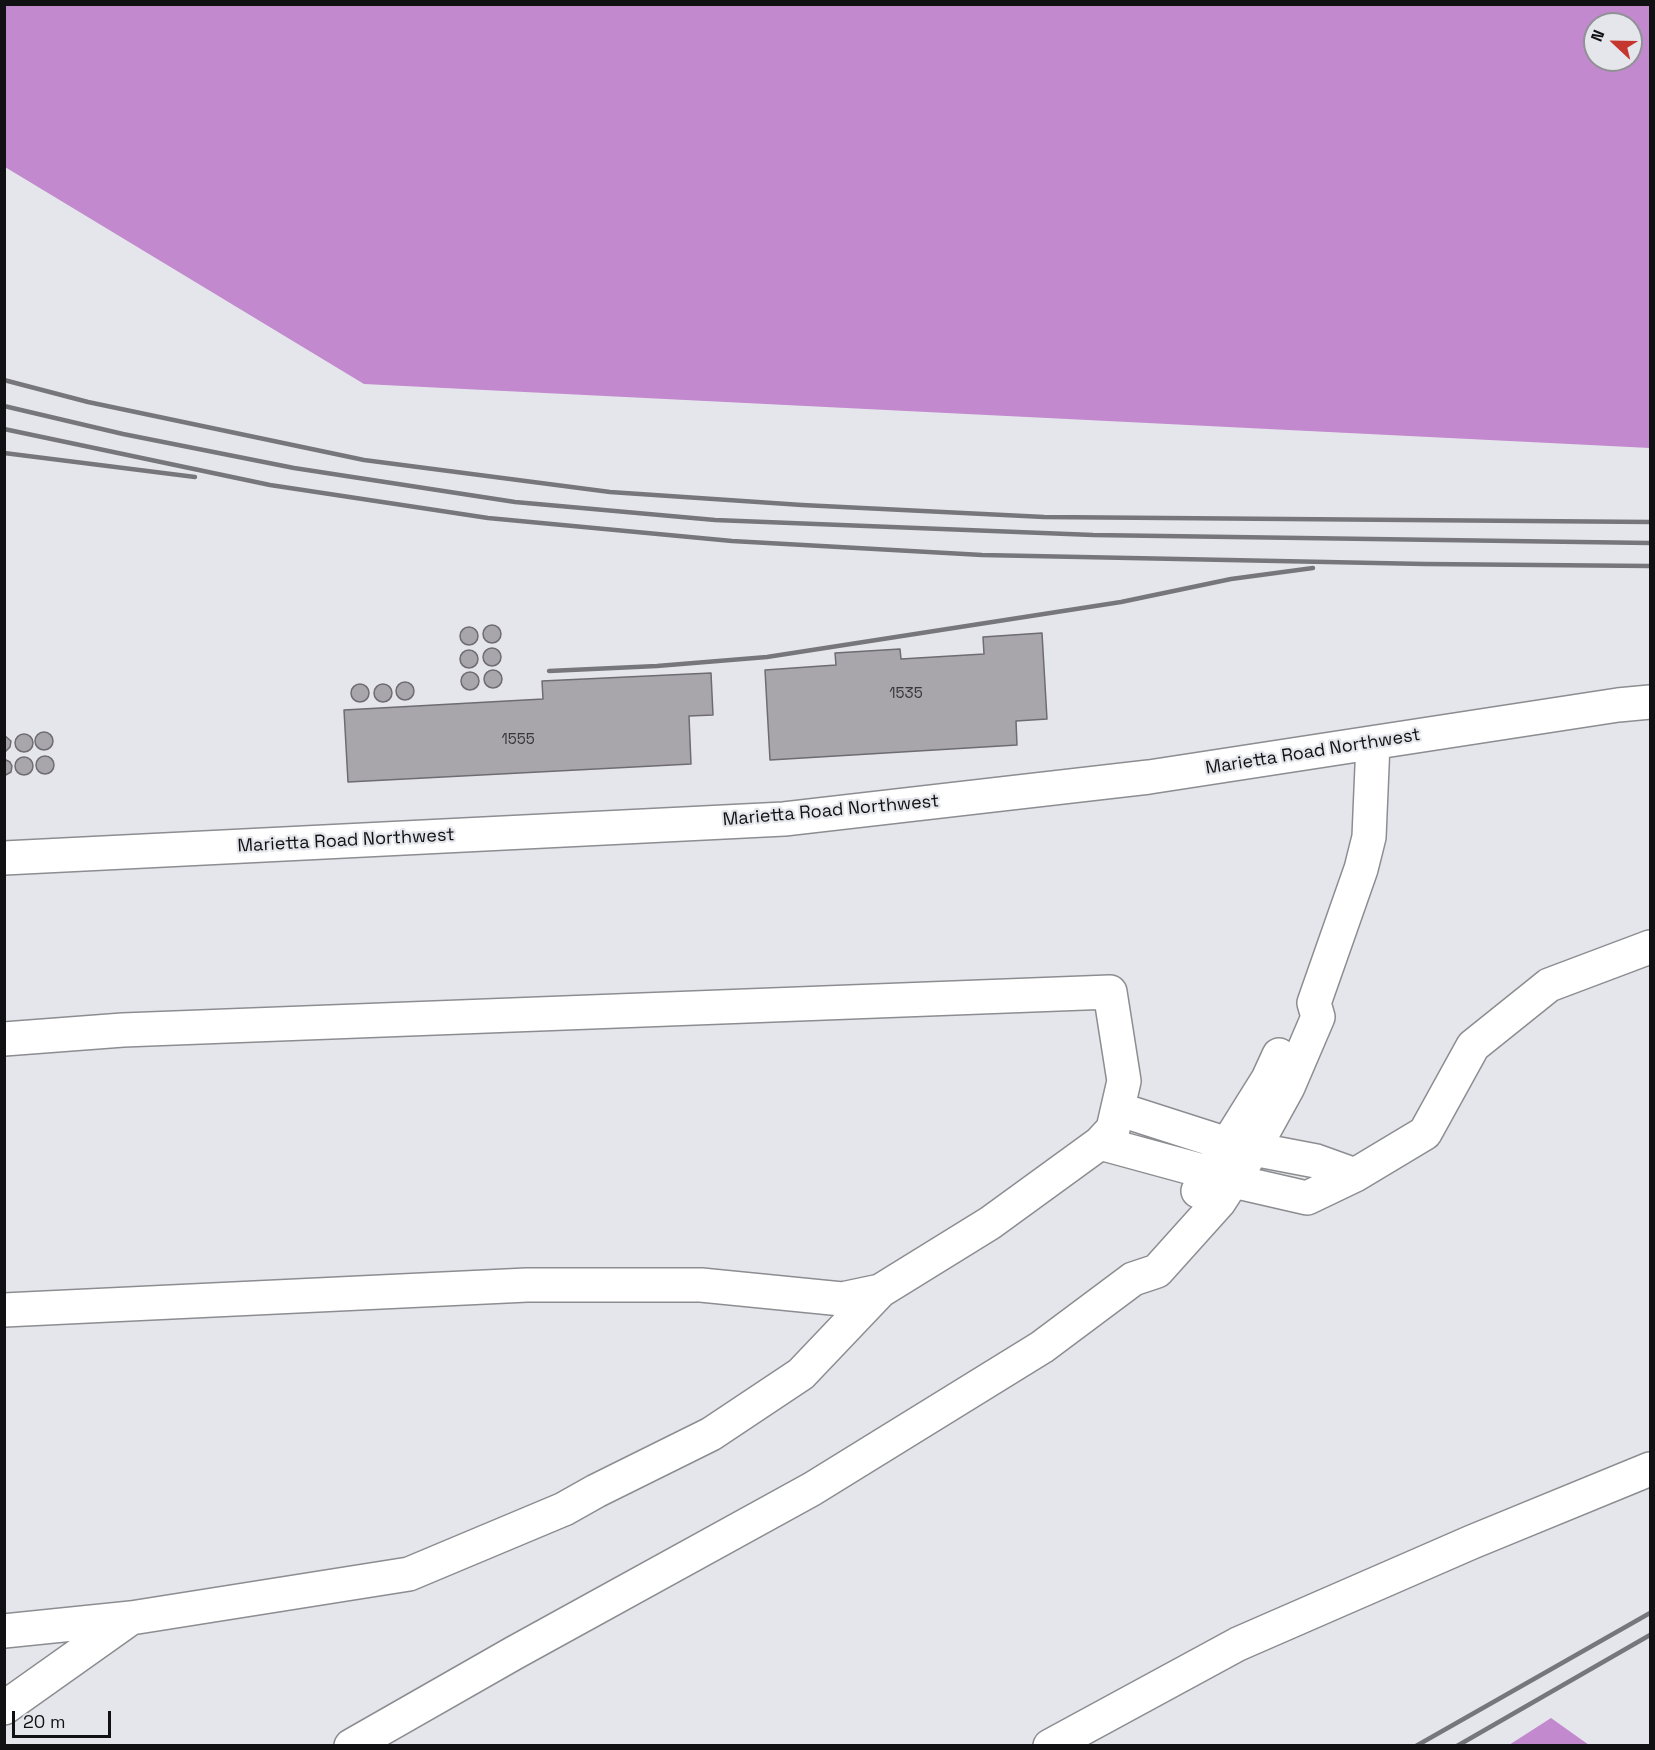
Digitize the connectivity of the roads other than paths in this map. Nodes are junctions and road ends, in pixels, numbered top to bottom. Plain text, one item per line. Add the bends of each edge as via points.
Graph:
1 (1650, 702) edge
2 (1373, 743) junction
3 (4, 858) edge
4 (1650, 947) edge
5 (4, 1039) edge
6 (1118, 1109) junction
7 (1100, 1143) junction
8 (1240, 1147) junction
9 (1355, 1175) junction
10 (1221, 1177) junction
11 (880, 1291) junction
12 (4, 1310) edge
13 (1650, 1469) edge
14 (131, 1618) junction
15 (4, 1631) edge
16 (4, 1708) edge
17 (351, 1746) edge
18 (1050, 1746) edge

1 - 2 street, Marietta Road Northwest
2 - 3 street, Marietta Road Northwest via 1149,777 784,819
2 - 8 street via 1369,837 1314,1003 1318,1017 1288,1087
4 - 9 street via 1549,985 1473,1046 1425,1133
5 - 6 street via 147,1029 1110,992 1124,1081
6 - 7 street via 1113,1129
6 - 8 street
7 - 10 street
7 - 11 street via 990,1223
8 - 9 street via 1316,1161
8 - 10 street
9 - 10 street via 1307,1198
10 - 17 street via 1198,1192 1144,1257 1133,1279 1042,1347 812,1489
11 - 12 street via 842,1299 701,1285 527,1284
11 - 14 street via 801,1374 711,1434 564,1509 409,1574
13 - 18 street via 1238,1644
14 - 15 street
14 - 16 street

